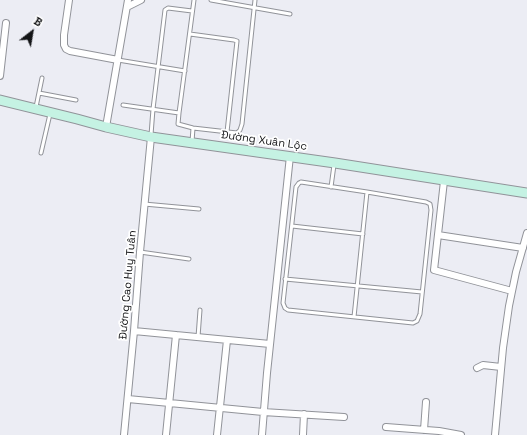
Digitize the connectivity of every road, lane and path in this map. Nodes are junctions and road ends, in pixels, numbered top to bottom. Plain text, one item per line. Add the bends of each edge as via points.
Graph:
1 (69, 0) edge
2 (128, 0) edge
3 (141, 0) edge
4 (194, 0) edge
5 (211, 0) edge
6 (255, 0) edge
7 (127, 7) junction
8 (254, 8) junction
9 (192, 11) junction
10 (290, 14) dead end
11 (6, 23) dead end
12 (190, 34) junction
13 (118, 60) junction
14 (158, 67) junction
15 (185, 71) junction
16 (0, 76) edge
17 (42, 78) dead end
18 (39, 93) junction
19 (0, 100) edge
20 (76, 100) dead end
21 (123, 105) dead end
22 (36, 109) junction
23 (153, 109) junction
24 (51, 112) junction
25 (178, 113) junction
26 (106, 127) junction
27 (193, 128) junction
28 (227, 132) junction
29 (151, 137) junction
30 (192, 144) junction
31 (41, 153) dead end
32 (290, 156) junction
33 (335, 163) junction
34 (444, 181) junction
35 (332, 187) junction
36 (367, 192) junction
37 (527, 193) edge
38 (144, 204) junction
39 (199, 209) dead end
40 (292, 226) junction
41 (527, 233) edge
42 (362, 234) junction
43 (438, 235) junction
44 (523, 248) junction
45 (140, 252) junction
46 (189, 258) dead end
47 (286, 278) junction
48 (357, 285) junction
49 (512, 291) junction
50 (422, 292) junction
51 (200, 310) dead end
52 (354, 317) junction
53 (134, 331) junction
54 (176, 335) junction
55 (198, 337) junction
56 (227, 340) junction
57 (270, 344) junction
58 (501, 367) junction
59 (477, 368) dead end
60 (128, 399) junction
61 (169, 402) junction
62 (426, 402) dead end
63 (220, 407) junction
64 (264, 412) junction
65 (304, 414) junction
66 (344, 417) dead end
67 (386, 427) dead end
68 (421, 432) edge
69 (124, 435) edge
70 (166, 435) edge
71 (217, 435) edge
72 (262, 435) edge
73 (303, 435) edge
74 (461, 435) edge
75 (495, 435) edge

1 - 13 street via 64,35 66,49
2 - 7 street
3 - 7 street
4 - 9 lane
5 - 8 lane
6 - 8 lane
7 - 13 street
8 - 10 lane
8 - 28 lane via 242,124 239,132
9 - 12 lane
9 - 14 lane via 168,8 165,10
11 - 16 street
12 - 15 lane
12 - 28 lane via 237,41
13 - 14 lane
13 - 26 street
14 - 15 lane
14 - 23 lane
15 - 25 lane
17 - 18 lane
18 - 20 lane
18 - 22 lane
19 - 22 street, Đường Xuân Lộc
21 - 23 lane
22 - 24 street, Đường Xuân Lộc
23 - 25 lane
23 - 29 lane
24 - 26 street, Đường Xuân Lộc
24 - 31 lane
25 - 27 lane via 179,125
26 - 29 street, Đường Xuân Lộc
27 - 28 lane
27 - 30 lane
29 - 30 street, Đường Xuân Lộc
29 - 38 street, Đường Cao Huy Tuân
30 - 32 street, Đường Xuân Lộc
32 - 33 street, Đường Xuân Lộc
32 - 57 street
33 - 34 street, Đường Xuân Lộc
33 - 35 lane
34 - 37 street, Đường Xuân Lộc
34 - 43 street
35 - 36 lane
35 - 40 lane via 299,183 296,187
36 - 42 lane
36 - 50 lane via 430,204
38 - 39 lane
38 - 45 street, Đường Cao Huy Tuân
40 - 42 lane
40 - 47 lane
41 - 44 street
42 - 48 lane
43 - 44 street
43 - 49 street via 434,270
44 - 49 street
45 - 46 lane
45 - 53 street, Đường Cao Huy Tuân
47 - 48 lane
47 - 52 lane via 283,305 286,310
48 - 50 lane
48 - 52 lane
49 - 58 street
50 - 52 lane via 420,317 416,322
51 - 55 lane
53 - 54 street
53 - 60 street, Đường Cao Huy Tuân
54 - 55 street
54 - 61 street
55 - 56 street
56 - 57 street
56 - 63 street
57 - 64 street
58 - 59 street via 483,365
58 - 75 street
60 - 61 street
60 - 69 street, Đường Cao Huy Tuân
61 - 63 street
61 - 70 street
62 - 68 street
63 - 64 street
63 - 71 street
64 - 65 street
64 - 72 street
65 - 66 street
65 - 73 street
67 - 68 street
68 - 74 street

